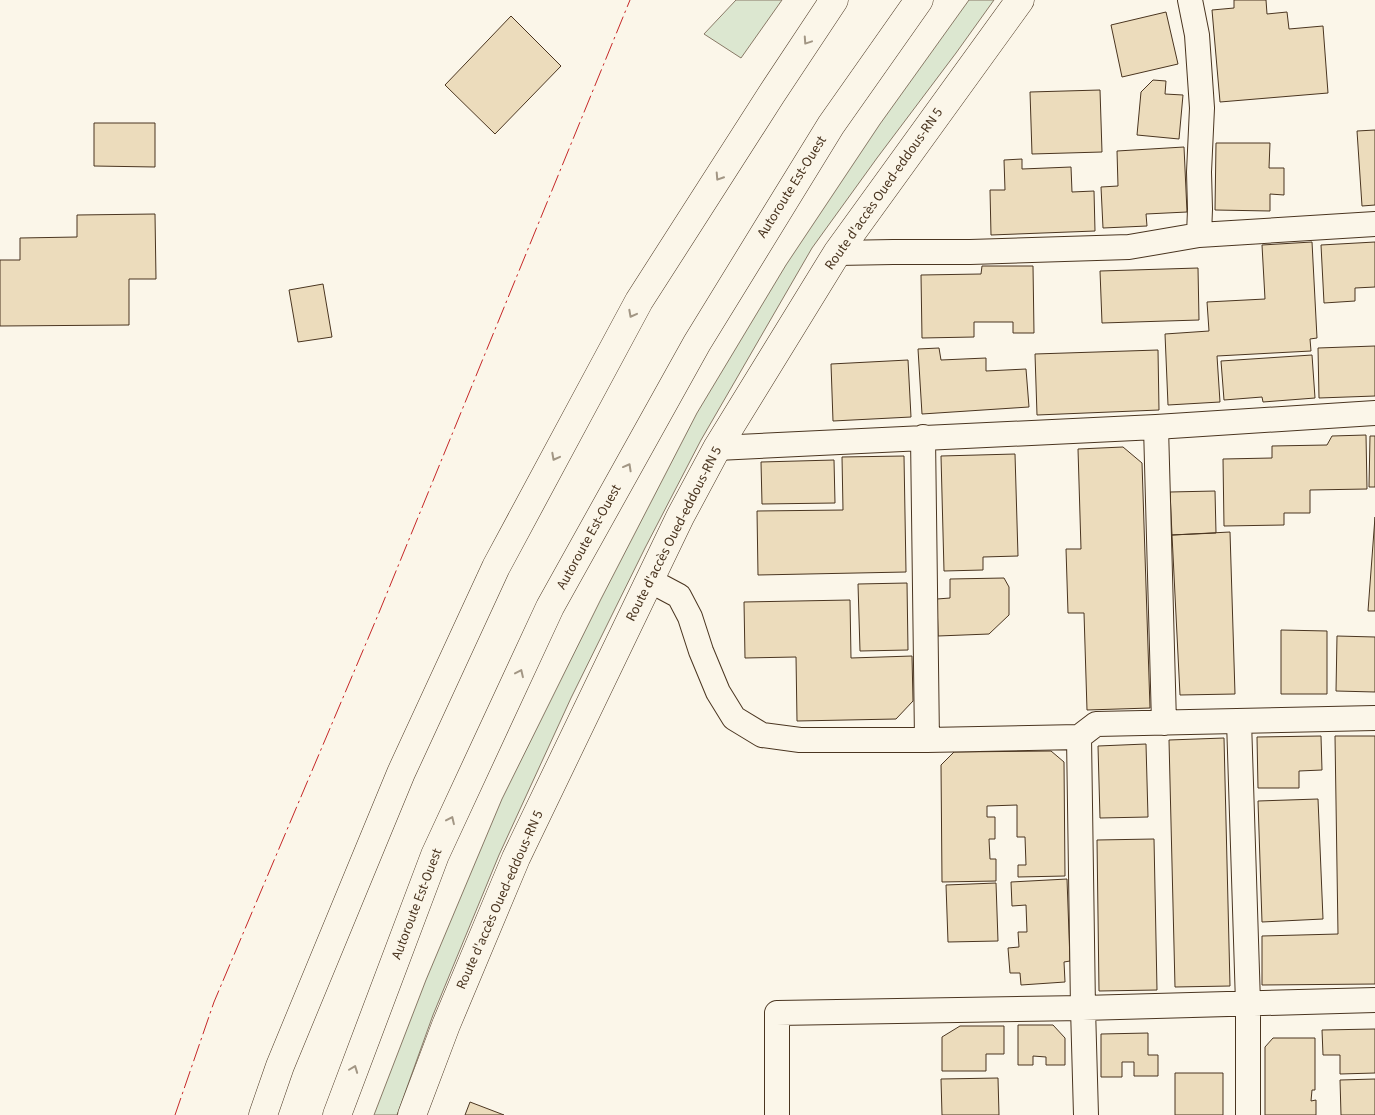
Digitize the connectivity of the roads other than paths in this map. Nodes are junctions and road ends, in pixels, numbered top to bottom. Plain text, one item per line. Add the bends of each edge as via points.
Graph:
1 (834, 0) edge
2 (919, 0) edge
3 (1020, 0) edge
4 (1190, 0) edge
5 (1375, 224) edge
6 (1199, 235) junction
7 (837, 253) junction
8 (1375, 413) edge
9 (1156, 427) junction
10 (923, 437) junction
11 (717, 448) junction
12 (649, 580) junction
13 (1375, 718) edge
14 (1239, 721) junction
15 (1164, 723) junction
16 (1079, 737) junction
17 (927, 740) junction
18 (1375, 1000) edge
19 (1248, 1003) junction
20 (1083, 1008) junction
21 (263, 1115) edge
22 (336, 1115) edge
23 (412, 1115) edge
24 (777, 1115) edge
25 (1086, 1115) edge
26 (1248, 1115) edge

1 -> 21 main road via 640,301 496,567 401,773 280,1066
22 -> 2 main road, Autoroute Est-Ouest via 435,855 550,608 697,343 831,125
3 - 7 main road, Route d'accès Oued-eddous-RN 5
4 - 6 street via 1198,35 1202,108
5 - 6 street
6 - 7 street via 1129,248
7 - 11 main road, Route d'accès Oued-eddous-RN 5
8 - 9 street
9 - 10 street
9 - 15 street
10 - 11 street
10 - 17 street
11 - 12 main road, Route d'accès Oued-eddous-RN 5
12 - 17 street via 679,596 718,692 734,718 762,735 800,740
12 - 23 main road, Route d'accès Oued-eddous-RN 5 via 516,858
13 - 14 street
14 - 15 street
14 - 19 street
15 - 16 street via 1096,724
16 - 17 street
16 - 20 street
18 - 19 street
19 - 20 street
19 - 26 street
20 - 24 street via 777,1013
20 - 25 street

